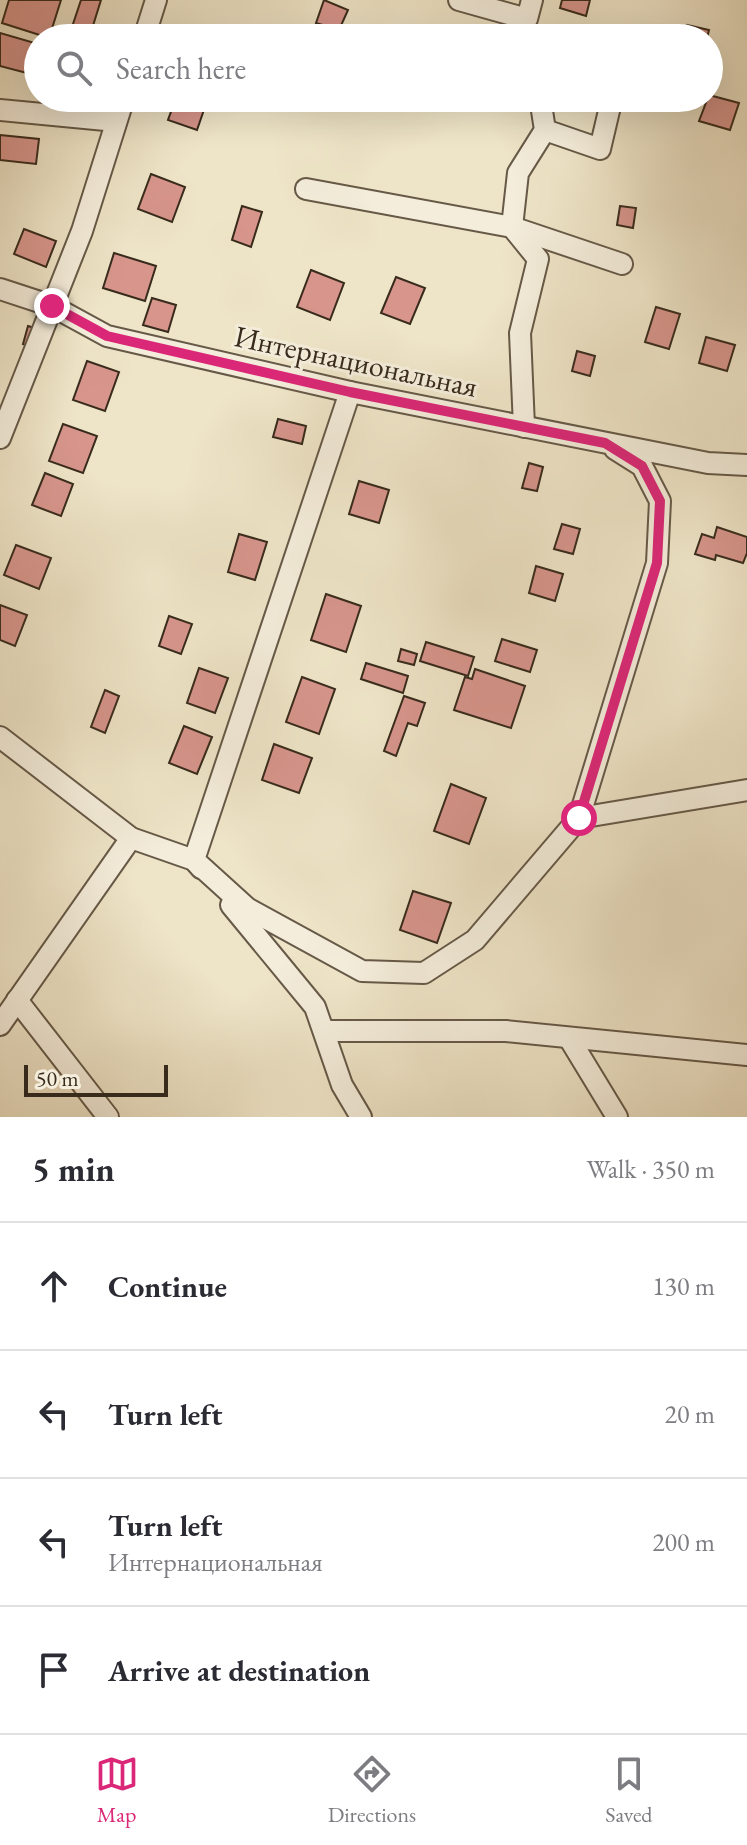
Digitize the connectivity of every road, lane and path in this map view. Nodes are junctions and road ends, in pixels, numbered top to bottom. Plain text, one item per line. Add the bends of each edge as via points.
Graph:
1 (156, 0) edge
2 (459, 0) edge
3 (529, 19) edge
4 (148, 24) edge
5 (0, 110) edge
6 (119, 112) edge
7 (542, 112) edge
8 (609, 112) edge
9 (116, 121) junction
10 (545, 130) junction
11 (306, 189) dead end
12 (512, 227) junction
13 (622, 264) dead end
14 (0, 289) edge
15 (52, 306) junction
16 (350, 392) junction
17 (524, 427) junction
18 (0, 438) edge
19 (605, 443) junction
20 (747, 465) edge
21 (0, 737) edge
22 (747, 790) edge
23 (579, 818) junction
24 (131, 838) junction
25 (194, 860) junction
26 (17, 1000) junction
27 (0, 1025) edge
28 (324, 1031) junction
29 (569, 1038) junction
30 (747, 1055) edge
31 (108, 1117) edge
32 (361, 1117) edge
33 (617, 1117) edge

1 - 4 street
2 - 3 street
5 - 9 street
6 - 9 street
7 - 10 street
8 - 10 street via 600,149
9 - 15 street
10 - 12 street via 518,173
11 - 12 street
12 - 13 street
12 - 17 street via 538,259 520,333
14 - 15 street, Интернациональная
15 - 16 street, Интернациональная via 107,336
15 - 18 street
16 - 17 street, Интернациональная
16 - 25 street
17 - 19 street, Интернациональная
19 - 20 street, Интернациональная
19 - 23 street via 642,466 660,501 657,563
21 - 24 street
22 - 23 street
23 - 25 street via 475,940 424,973 362,971 247,908
24 - 25 street
24 - 26 street
25 - 28 street via 315,1007
26 - 27 street
26 - 31 street
28 - 29 street via 506,1031
28 - 32 street via 342,1085
29 - 30 street
29 - 33 street

